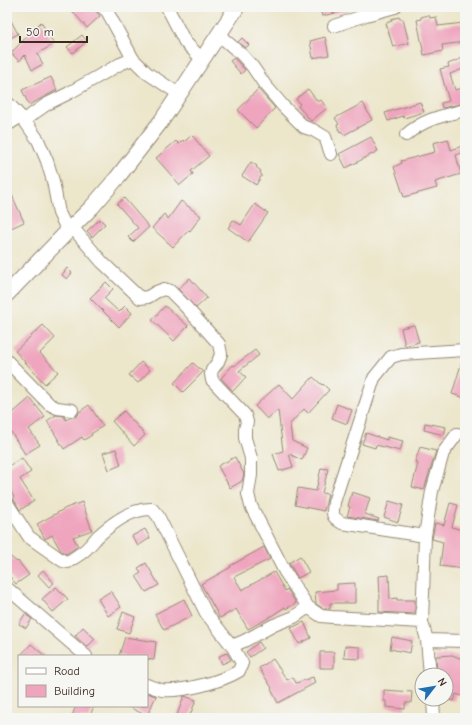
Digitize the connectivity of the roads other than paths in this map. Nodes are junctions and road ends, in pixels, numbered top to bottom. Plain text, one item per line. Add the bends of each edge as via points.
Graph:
1 (102, 7) edge
2 (167, 7) edge
3 (237, 7) edge
4 (395, 7) edge
5 (365, 11) edge
6 (334, 26) dead end
7 (219, 35) junction
8 (133, 59) junction
9 (202, 59) junction
10 (179, 94) junction
11 (7, 102) edge
12 (465, 110) edge
13 (22, 118) junction
14 (7, 125) edge
15 (406, 135) dead end
16 (331, 154) dead end
17 (70, 229) junction
18 (7, 294) edge
19 (465, 350) edge
20 (7, 361) edge
21 (72, 410) dead end
22 (456, 434) dead end
23 (7, 503) edge
24 (425, 536) junction
25 (7, 588) edge
26 (308, 607) junction
27 (422, 622) junction
28 (427, 640) junction
29 (465, 641) edge
30 (232, 646) junction
31 (85, 655) edge
32 (429, 667) edge
33 (148, 685) edge
34 (433, 707) edge
35 (434, 718) edge

1 - 8 street via 107,11
2 - 9 street via 185,42
3 - 7 main road
4 - 5 street
5 - 6 street
7 - 9 main road
7 - 16 street via 241,54 283,106 304,127 325,137
8 - 10 street via 147,73
8 - 13 street
9 - 10 main road
10 - 17 main road via 117,178
11 - 13 street
12 - 15 street via 425,121
13 - 14 street
13 - 17 street via 42,148 62,222
17 - 18 main road
17 - 26 street via 140,298 164,289 170,291 219,344 221,354 212,370 212,380 245,415 245,438 251,458 248,494 251,506 285,572
19 - 24 street via 401,354 391,357 385,363 374,378 334,502 333,514 335,519 342,523
20 - 21 street via 49,404
22 - 24 street via 443,453 432,491
23 - 30 street via 29,537 68,562 116,522 130,514 145,509 152,510 158,516 206,613
24 - 27 street
25 - 31 street
26 - 27 street via 321,616 332,618
26 - 30 street via 294,617 274,624
27 - 28 street
28 - 29 street
28 - 32 street
30 - 33 street via 242,663 239,671 230,676 206,684 170,690
34 - 35 street

